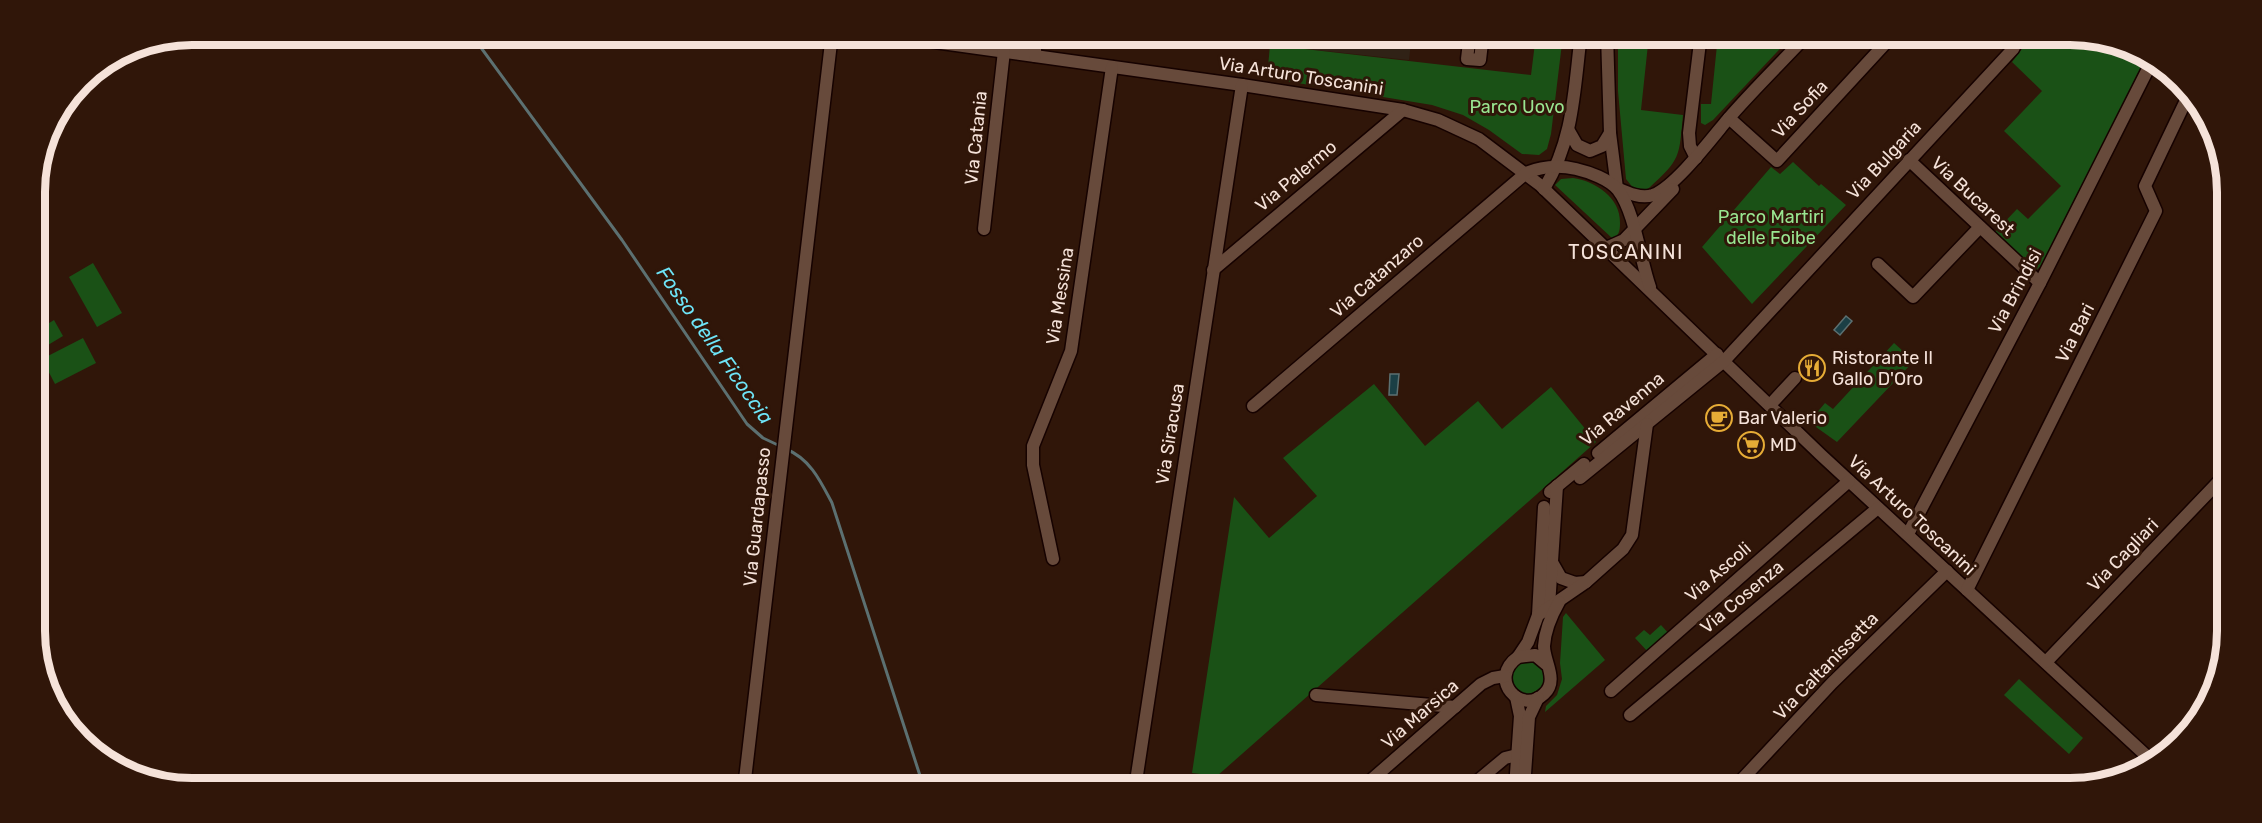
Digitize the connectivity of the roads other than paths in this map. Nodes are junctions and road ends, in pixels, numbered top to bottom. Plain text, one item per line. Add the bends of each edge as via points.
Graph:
1 (830, 45) edge
2 (961, 45) edge
3 (1002, 45) edge
4 (1035, 45) edge
5 (1469, 45) edge
6 (1482, 45) edge
7 (1580, 45) edge
8 (1607, 45) edge
9 (1700, 45) edge
10 (1798, 45) edge
11 (1884, 45) edge
12 (2015, 45) edge
13 (969, 46) joint
14 (1004, 51) junction
15 (1035, 56) junction
16 (1112, 67) junction
17 (2149, 68) edge
18 (1242, 85) junction
19 (2186, 101) edge
20 (1402, 110) junction
21 (1729, 118) junction
22 (1569, 131) junction
23 (1610, 133) junction
24 (1696, 158) junction
25 (1909, 160) junction
26 (1558, 166) junction
27 (1683, 170) junction
28 (1526, 173) junction
29 (1617, 188) junction
30 (1544, 189) junction
31 (1980, 227) junction
32 (984, 229) dead end
33 (1634, 229) junction
34 (1606, 248) junction
35 (1878, 264) dead end
36 (1213, 270) junction
37 (2040, 283) junction
38 (1652, 291) junction
39 (1720, 358) junction
40 (1795, 378) dead end
41 (1770, 405) junction
42 (1253, 406) dead end
43 (1647, 424) junction
44 (1580, 478) dead end
45 (1849, 481) junction
46 (2217, 483) edge
47 (1544, 507) dead end
48 (1878, 508) junction
49 (1549, 527) junction
50 (1908, 534) junction
51 (1053, 559) dead end
52 (1552, 564) junction
53 (1947, 571) junction
54 (1586, 582) junction
55 (1967, 590) junction
56 (1554, 604) junction
57 (1538, 615) junction
58 (1518, 657) junction
59 (2046, 662) junction
60 (1547, 665) junction
61 (1505, 676) junction
62 (1611, 691) dead end
63 (1317, 695) dead end
64 (1516, 697) junction
65 (1538, 698) junction
66 (1455, 707) junction
67 (1630, 715) dead end
68 (1522, 753) junction
69 (2147, 756) edge
70 (745, 778) edge
71 (1137, 778) edge
72 (1373, 778) edge
73 (1481, 778) edge
74 (1517, 778) edge
75 (1523, 778) edge
76 (1743, 778) edge

1 - 70 street, Via Guardapasso
2 - 13 street, Via Arturo Toscanini
3 - 14 street
4 - 15 street
5 - 6 street via 1467,59 1480,60
7 - 22 street
8 - 23 street, Via Arturo Toscanini
9 - 24 street via 1689,133
10 - 21 street
11 - 21 street, Via Sofia via 1777,160
12 - 25 street, Via Bulgaria
13 - 14 street, Via Arturo Toscanini
14 - 15 street, Via Arturo Toscanini
14 - 32 street, Via Catania
15 - 16 street, Via Arturo Toscanini
16 - 18 street, Via Arturo Toscanini
16 - 51 street, Via Messina via 1071,351 1033,446 1033,465
17 - 37 street, Via Brindisi
18 - 20 street, Via Arturo Toscanini
18 - 36 street, Via Siracusa
19 - 55 street, Via Bari via 2145,186 2156,211
20 - 28 street, Via Arturo Toscanini via 1462,130
20 - 36 street, Via Palermo
21 - 24 street
22 - 23 street via 1577,145 1590,151 1602,146
22 - 26 street
23 - 29 street, Via Arturo Toscanini
24 - 27 street
25 - 31 street, Via Bucarest
25 - 39 street, Via Bulgaria
26 - 28 street
26 - 29 street via 1587,172
26 - 30 street
27 - 29 street via 1651,195 1639,196
27 - 33 street via 1681,180
28 - 30 street, Via Arturo Toscanini
28 - 42 street, Via Catanzaro
29 - 33 street, Via Arturo Toscanini
30 - 34 street, Via Arturo Toscanini
31 - 35 street via 1913,297
31 - 37 street, Via Bucarest
33 - 34 street via 1622,242
33 - 38 street, Via Arturo Toscanini
34 - 38 street, Via Arturo Toscanini
36 - 71 street, Via Siracusa
37 - 50 street, Via Brindisi
38 - 39 street, Via Arturo Toscanini
39 - 41 street, Via Arturo Toscanini
39 - 43 street
39 - 49 street, Via Ravenna via 1554,489
40 - 41 street
41 - 45 street, Via Arturo Toscanini
43 - 44 street
43 - 54 street via 1632,535 1623,549
45 - 48 street, Via Arturo Toscanini
45 - 62 street, Via Ascoli
46 - 59 street, Via Cagliari
47 - 49 street
48 - 50 street, Via Arturo Toscanini
48 - 67 street, Via Cosenza
49 - 52 street
49 - 57 street
50 - 53 street, Via Arturo Toscanini
52 - 54 street via 1561,578
52 - 56 street
53 - 55 street, Via Arturo Toscanini
53 - 76 street, Via Caltanissetta via 1832,683
54 - 56 street
55 - 59 street, Via Arturo Toscanini
56 - 57 street
56 - 60 street via 1544,644
57 - 58 street
58 - 60 street via 1534,655
58 - 61 street
59 - 69 street, Via Arturo Toscanini
60 - 65 street via 1549,688
61 - 64 street
61 - 66 street, Via Marsica via 1485,682
63 - 66 street
64 - 65 street
64 - 68 street
65 - 68 street via 1529,717
66 - 72 street, Via Marsica
68 - 73 street via 1502,760
68 - 74 street
68 - 75 street

